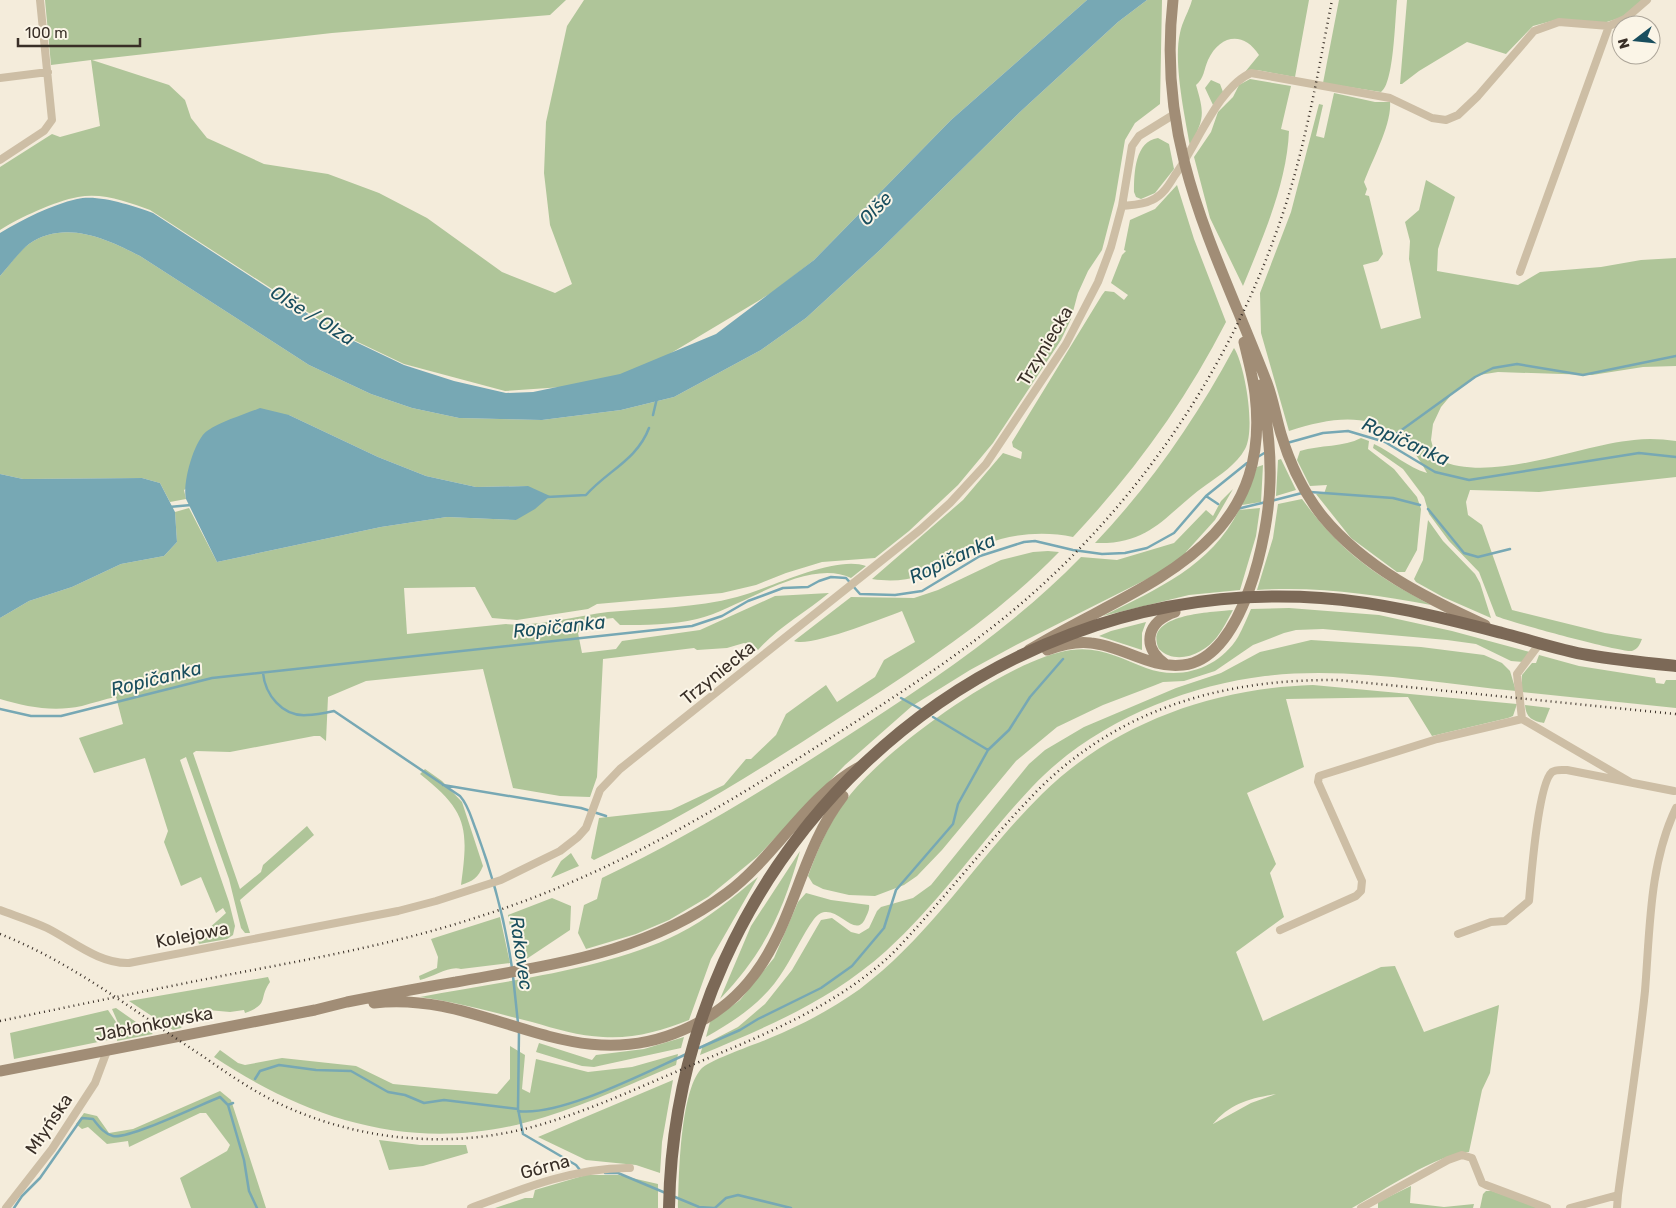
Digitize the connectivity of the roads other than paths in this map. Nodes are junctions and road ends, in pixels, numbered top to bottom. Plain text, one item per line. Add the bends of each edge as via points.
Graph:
1 (40, 0) edge
2 (1647, 0) edge
3 (1172, 4) edge
4 (1608, 26) junction
5 (48, 72) junction
6 (0, 78) edge
7 (1173, 115) junction
8 (0, 160) edge
9 (1122, 206) junction
10 (1520, 272) dead end
11 (1238, 314) junction
12 (1204, 603) junction
13 (1502, 633) junction
14 (1540, 644) junction
15 (1008, 662) junction
16 (1165, 664) junction
17 (1676, 666) edge
18 (1522, 718) junction
19 (861, 766) junction
20 (1630, 782) junction
21 (1675, 791) edge
22 (1676, 808) edge
23 (0, 910) edge
24 (398, 911) joint
25 (1280, 930) dead end
26 (1458, 934) dead end
27 (315, 1010) junction
28 (107, 1051) junction
29 (0, 1071) edge
30 (630, 1168) dead end
31 (1618, 1195) junction
32 (6, 1208) edge
33 (471, 1208) edge
34 (669, 1208) edge
35 (1361, 1208) edge
36 (1547, 1208) edge
37 (1570, 1208) edge
38 (1616, 1208) edge

1 - 5 street
2 - 4 street via 1625,19
3 - 7 main road via 1170,80
4 - 9 street via 1559,22 1534,30 1478,96 1458,115 1446,120 1432,118 1390,98 1251,73 1237,81 1209,115 1205,128 1165,190 1146,203
4 - 10 street
5 - 6 street
5 - 8 street via 52,120 44,131
7 - 9 street, Trzyniecka via 1139,136 1132,146
7 - 11 main road via 1192,196
9 - 24 street, Trzyniecka via 1094,291 1066,344 1000,445 950,502 826,606 620,769 600,790 591,817 578,837 560,850 501,880
11 - 13 main road via 1268,385 1291,464 1302,487 1322,515 1358,551 1382,569 1440,604
11 - 15 main road via 1255,393 1257,434 1247,483 1234,510 1197,553 1149,585 1050,636
11 - 16 main road via 1257,371 1268,432 1270,484 1265,528 1245,599 1229,633 1215,650 1200,660 1183,665
12 - 13 main road via 1236,599 1319,598 1412,612
12 - 15 main road via 1156,609 1093,627
12 - 16 main road via 1169,614 1154,625 1150,643
13 - 14 main road
14 - 17 main road via 1586,655
14 - 18 street via 1517,674
15 - 16 main road via 1067,644 1092,643
15 - 19 main road via 940,702
18 - 20 street
18 - 25 street via 1319,776 1318,782 1362,881 1361,892
19 - 27 main road via 842,776 736,885 701,910 646,939 563,963
19 - 27 main road via 852,785 824,823 770,951 753,977 722,1008 672,1035 626,1046 590,1046 561,1041 454,1009 406,1002
19 - 34 main road via 793,841 748,911 718,971 685,1073 674,1134
20 - 21 street
20 - 26 street via 1567,770 1552,773 1540,806 1529,901 1505,921 1491,922
21 - 22 street
22 - 31 street via 1666,831 1650,905 1644,992
23 - 24 street, Kolejowa via 47,928 97,956 118,963
27 - 28 main road, Jabłonkowska
28 - 29 main road, Jabłonkowska
28 - 32 street, Młyńska via 95,1082 52,1149
30 - 33 street, Górna via 596,1170 518,1190
31 - 37 street
31 - 38 street
35 - 36 street via 1462,1155 1472,1158 1482,1183

